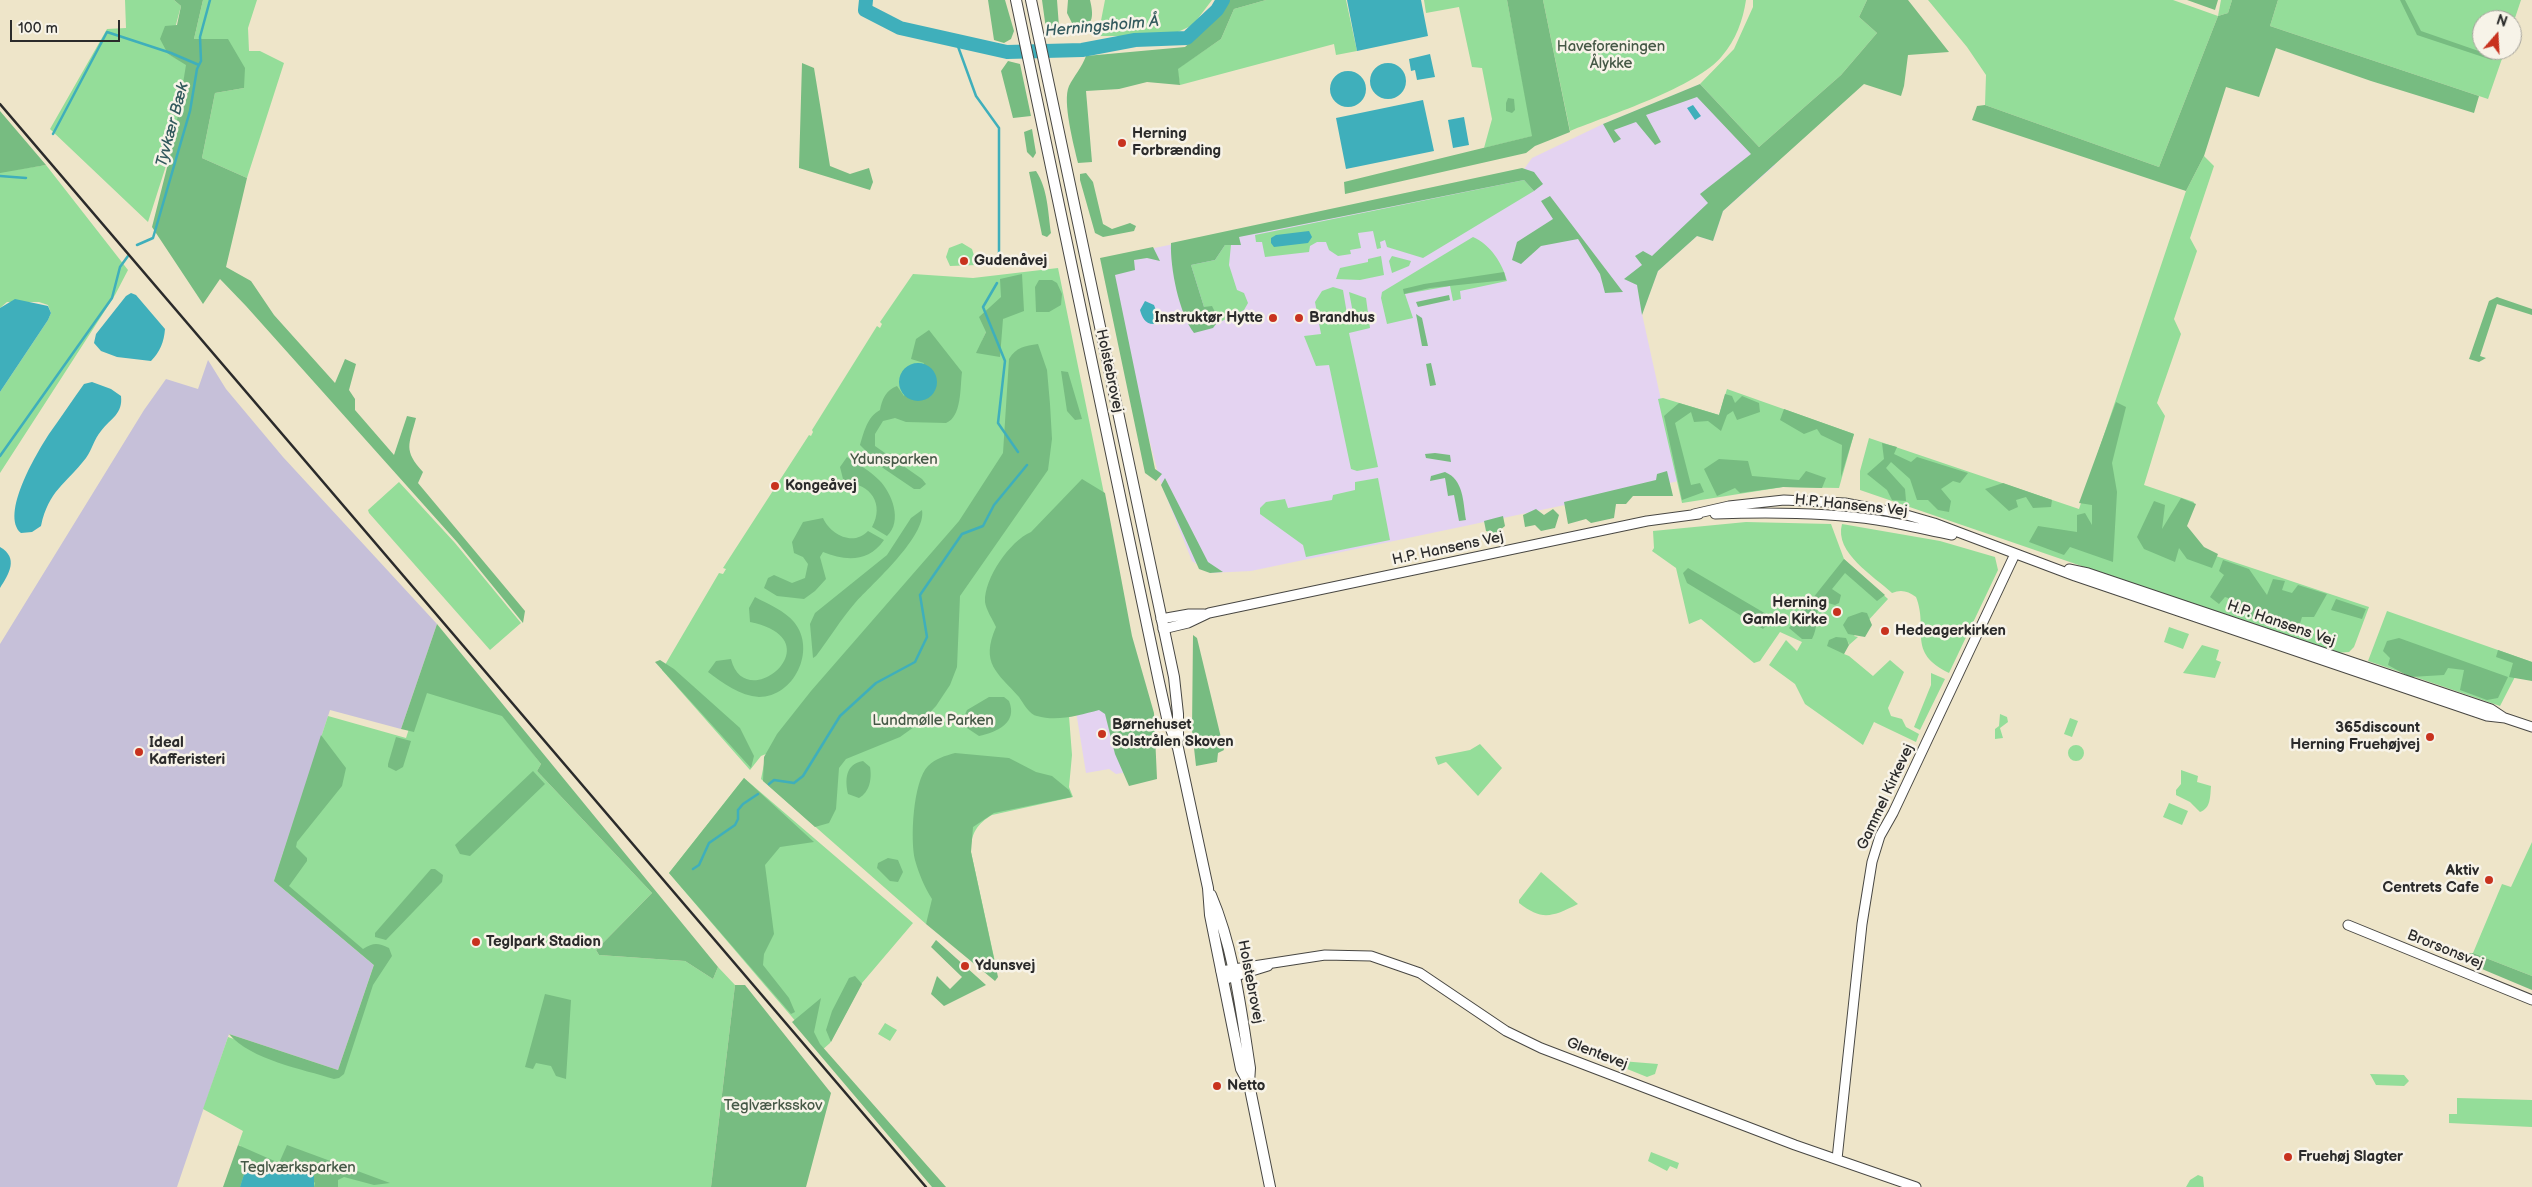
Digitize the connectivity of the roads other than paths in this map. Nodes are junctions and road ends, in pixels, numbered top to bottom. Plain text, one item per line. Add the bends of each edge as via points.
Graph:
1 (1016, 0) edge
2 (1031, 0) edge
3 (1694, 514) junction
4 (1975, 540) junction
5 (2015, 554) junction
6 (1156, 625) junction
7 (2532, 727) edge
8 (1178, 748) junction
9 (1208, 888) junction
10 (2348, 925) dead end
11 (1227, 974) junction
12 (2532, 1000) edge
13 (1837, 1159) junction
14 (1270, 1187) edge
15 (1916, 1187) edge

1 - 6 main road, Holstebrovej via 1131,550
2 - 6 main road, Holstebrovej
3 - 4 street, H.P. Hansens Vej via 1832,515 1876,520
3 - 4 street, H.P. Hansens Vej via 1729,506 1784,500 1839,503 1903,514
3 - 6 street, H.P. Hansens Vej via 1647,521 1209,614 1188,623
4 - 5 street, H.P. Hansens Vej
5 - 7 street, H.P. Hansens Vej via 2088,573 2355,667 2491,709 2504,718
5 - 13 street, Gammel Kirkevej via 1880,836 1872,862 1862,924
6 - 8 main road, Holstebrovej via 1167,718
6 - 8 main road, Holstebrovej via 1174,677
8 - 9 main road, Holstebrovej
9 - 11 main road, Holstebrovej via 1210,915
9 - 11 main road, Holstebrovej via 1223,928
10 - 12 street, Brorsonsvej
11 - 13 street, Glentevej via 1256,972 1275,963 1333,954 1371,956 1404,966 1430,979 1506,1031 1541,1048
11 - 14 main road, Holstebrovej via 1241,1069 1248,1084
13 - 15 street, Glentevej

